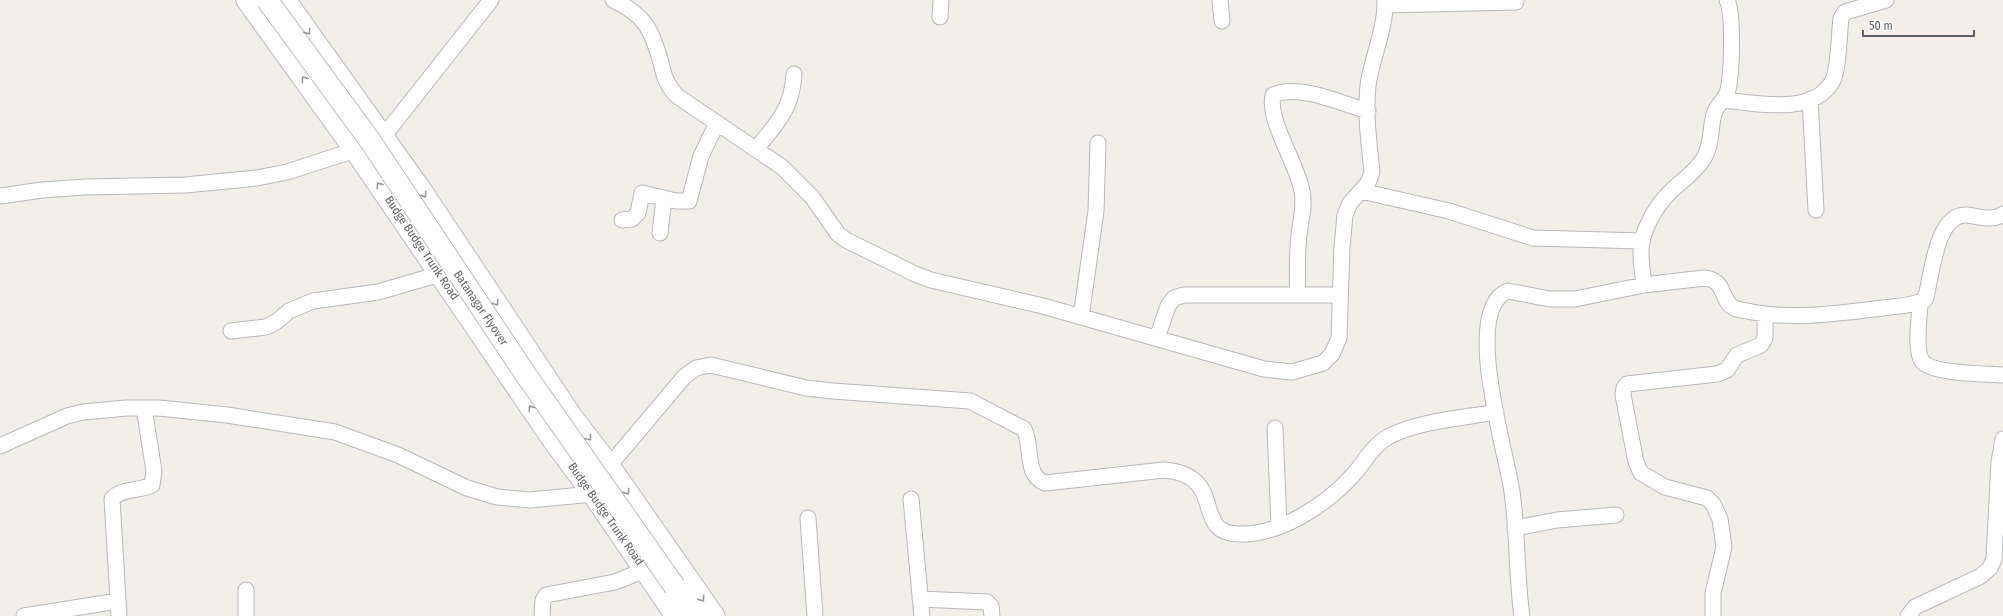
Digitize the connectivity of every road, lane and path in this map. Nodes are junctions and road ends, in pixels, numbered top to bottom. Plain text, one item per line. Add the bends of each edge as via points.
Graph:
1 (247, 0) edge
2 (267, 0) edge
3 (285, 0) edge
4 (491, 0) edge
5 (613, 0) edge
6 (941, 0) edge
7 (1220, 0) edge
8 (1727, 0) edge
9 (1886, 0) edge
10 (1385, 2) edge
11 (1516, 2) dead end
12 (940, 17) dead end
13 (1222, 21) dead end
14 (794, 74) dead end
15 (1810, 99) junction
16 (1724, 100) junction
17 (1368, 111) junction
18 (717, 123) junction
19 (383, 137) junction
20 (1098, 143) dead end
21 (756, 149) junction
22 (355, 150) junction
23 (1360, 190) junction
24 (0, 196) edge
25 (664, 198) junction
26 (1816, 210) dead end
27 (2003, 214) edge
28 (622, 220) dead end
29 (660, 233) dead end
30 (1641, 248) junction
31 (440, 274) junction
32 (1643, 278) junction
33 (1298, 295) junction
34 (1339, 295) junction
35 (1920, 302) junction
36 (1765, 314) junction
37 (1081, 317) junction
38 (232, 331) dead end
39 (1157, 338) junction
40 (2003, 375) edge
41 (144, 408) junction
42 (1496, 412) junction
43 (1275, 428) dead end
44 (2003, 439) edge
45 (0, 446) edge
46 (607, 463) junction
47 (588, 487) junction
48 (911, 499) dead end
49 (1616, 515) dead end
50 (808, 518) dead end
51 (1279, 526) junction
52 (1515, 528) junction
53 (646, 570) junction
54 (246, 590) dead end
55 (920, 599) junction
56 (119, 609) edge
57 (24, 616) edge
58 (246, 616) edge
59 (542, 616) edge
60 (676, 616) edge
61 (694, 616) edge
62 (714, 616) edge
63 (815, 616) edge
64 (922, 616) edge
65 (992, 616) edge
66 (1522, 616) edge
67 (1713, 616) edge
68 (1908, 616) edge

22 -> 1 street, Budge Budge Trunk Road
2 - 61 street, Batanagar Flyover, bridge via 370,142 526,375
3 -> 19 street
4 - 19 street
5 - 18 street via 634,12 647,24 654,37 666,80 672,91
6 - 12 street
7 - 13 street
8 - 16 street via 1730,13 1731,53 1729,84
9 - 15 street via 1845,12 1841,18 1833,81 1824,92
10 - 11 street
10 - 17 street via 1369,80
14 - 21 street via 799,92
15 - 16 street via 1780,105
15 - 26 street
16 - 30 street via 1714,112 1704,158 1660,203
17 - 23 street via 1372,172 1368,183
17 - 33 street via 1292,90 1274,95 1274,116 1296,169 1302,191 1304,210 1299,233
18 - 21 street
18 - 25 street via 701,156 689,201
19 - 22 street
19 -> 46 street via 572,417
20 - 37 street via 1096,211
21 - 37 street via 802,184 838,234 846,240 931,280
22 - 24 street via 287,172 257,178 186,185 57,189
31 -> 22 street, Budge Budge Trunk Road
23 - 30 street via 1449,211 1533,238
23 - 34 street via 1345,215
25 - 28 street via 642,192 638,214 632,219
25 - 29 street
27 - 35 street via 1993,218 1955,216 1950,220 1936,250 1925,300
30 - 32 street
31 - 38 street via 378,292 313,301 289,311 266,327
47 -> 31 street, Budge Budge Trunk Road
32 - 36 street via 1712,278 1718,282 1729,303 1735,308
32 - 42 street via 1575,299 1550,299 1508,291 1502,293 1495,301 1488,318 1486,339
33 - 34 street
33 - 39 street via 1184,295 1174,298 1168,306
34 - 39 street via 1339,338 1332,354 1323,363 1292,372 1264,369
35 - 36 street via 1836,313 1791,316
35 - 40 street via 1918,348 1922,360 1930,367
36 - 67 street via 1765,338 1761,345 1737,355 1727,370 1717,374 1644,381 1627,384 1624,388 1623,395 1636,462 1641,473 1670,488 1706,498 1713,504 1720,519 1724,547 1713,593
37 - 39 street
41 - 45 street via 83,412 67,416
41 - 47 street via 228,415 335,432 398,455 467,488 497,497 530,500
41 - 56 street via 155,478 152,485 146,488 120,493 112,499
42 - 51 street via 1411,427 1390,435 1378,443 1355,474 1334,495 1314,509
42 - 52 street via 1512,492
43 - 51 street
44 - 68 street via 1999,462 1994,559 1990,568 1981,576 1915,607
46 - 51 street via 684,377 696,368 711,365 819,390 970,401 1024,429 1033,474 1045,483 1164,470 1177,471 1198,483 1206,497 1215,526 1221,531 1253,534
46 -> 62 street
47 - 53 street, Budge Budge Trunk Road
48 - 55 street
49 - 52 street via 1558,520
50 - 63 street
52 - 66 street
53 - 59 street via 615,582 546,595 542,600
53 - 60 street, Budge Budge Trunk Road
54 - 58 street
55 - 64 street
55 - 65 street via 987,602 991,606
56 - 57 street

